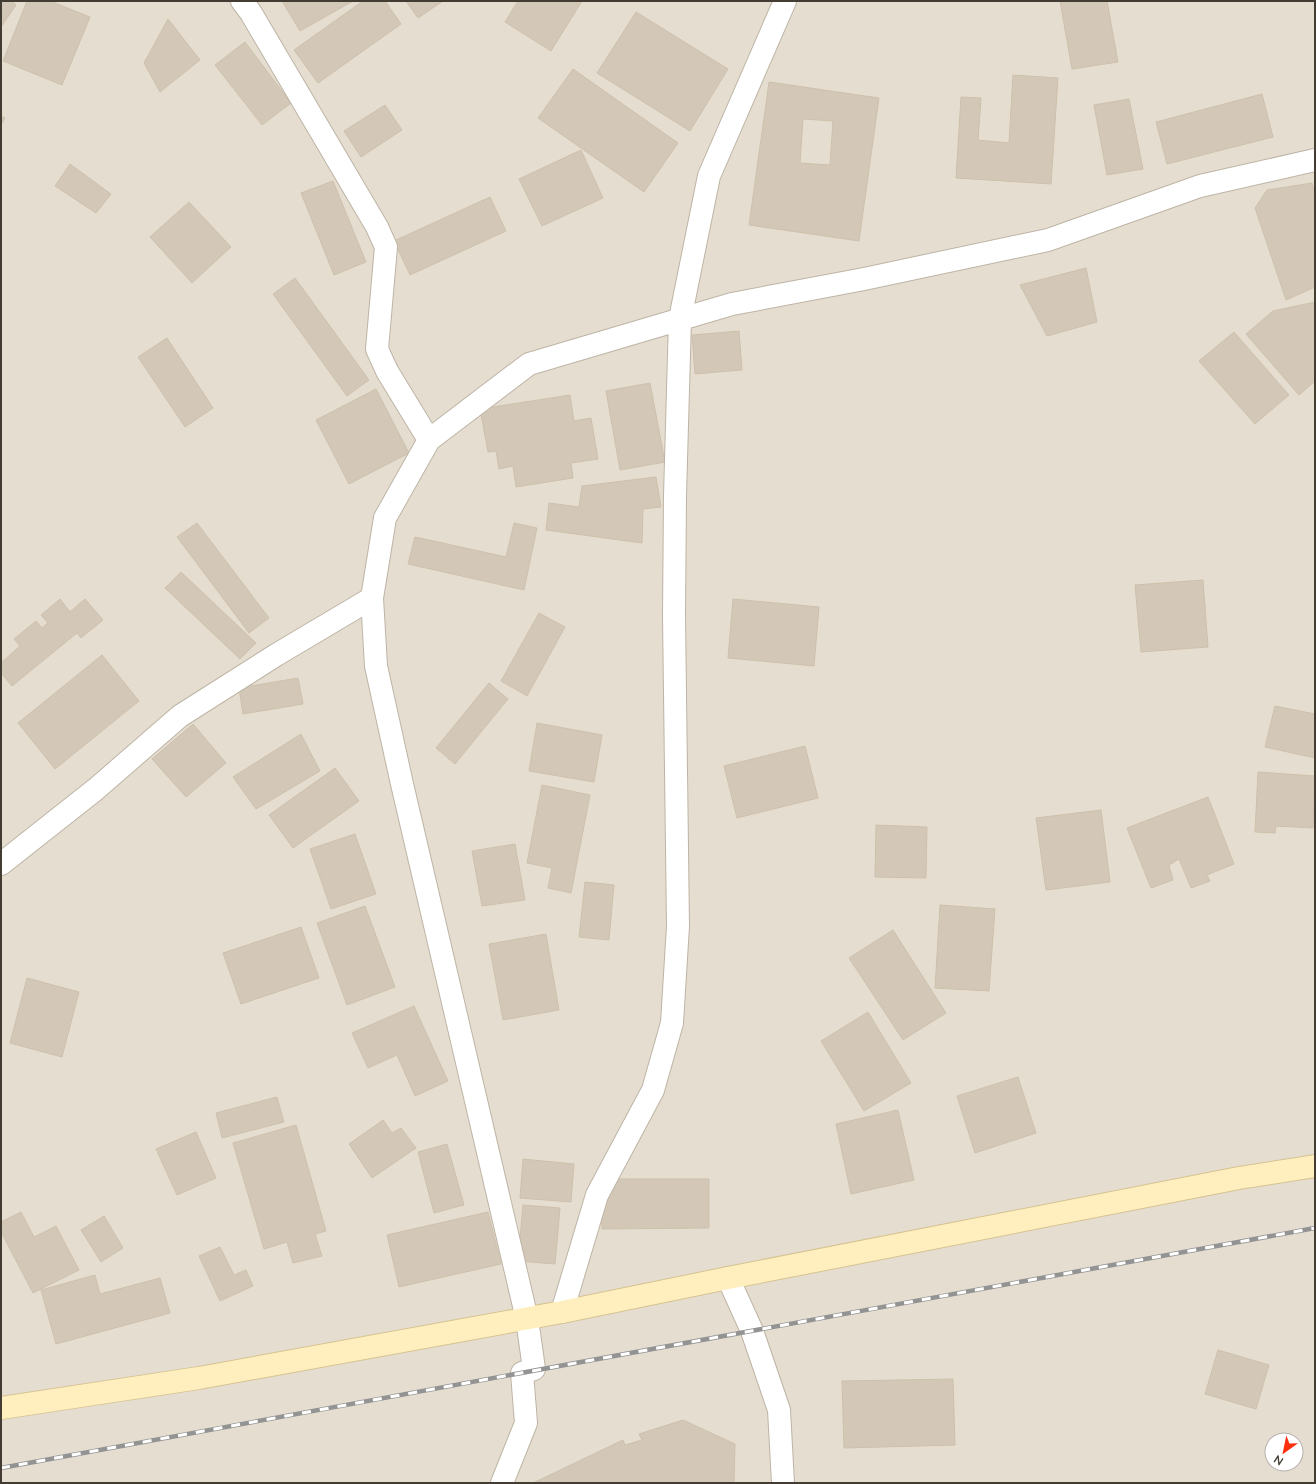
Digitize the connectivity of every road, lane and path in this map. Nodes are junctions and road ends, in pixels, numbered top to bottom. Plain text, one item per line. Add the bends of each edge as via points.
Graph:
1 (242, 1) edge
2 (785, 1) edge
3 (1315, 160) edge
4 (680, 319) junction
5 (429, 440) junction
6 (372, 598) junction
7 (1, 864) edge
8 (1315, 1166) edge
9 (728, 1278) junction
10 (562, 1312) junction
11 (528, 1319) junction
12 (3, 1404) edge
13 (502, 1483) edge
14 (783, 1483) edge

1 - 5 street via 377,227 386,247 377,349 387,371
2 - 4 street via 709,176
3 - 4 street via 1200,186 1048,240 732,304
4 - 5 street via 529,364
4 - 10 street via 674,615 678,926 672,1023 653,1090 597,1195
5 - 6 street via 385,518
6 - 7 street via 180,716 96,789
6 - 11 street via 376,666
8 - 9 street via 1239,1178
9 - 10 street
9 - 14 street via 752,1331 779,1410
10 - 11 street
11 - 12 street via 199,1378
11 - 13 street via 534,1369 522,1373 526,1423

